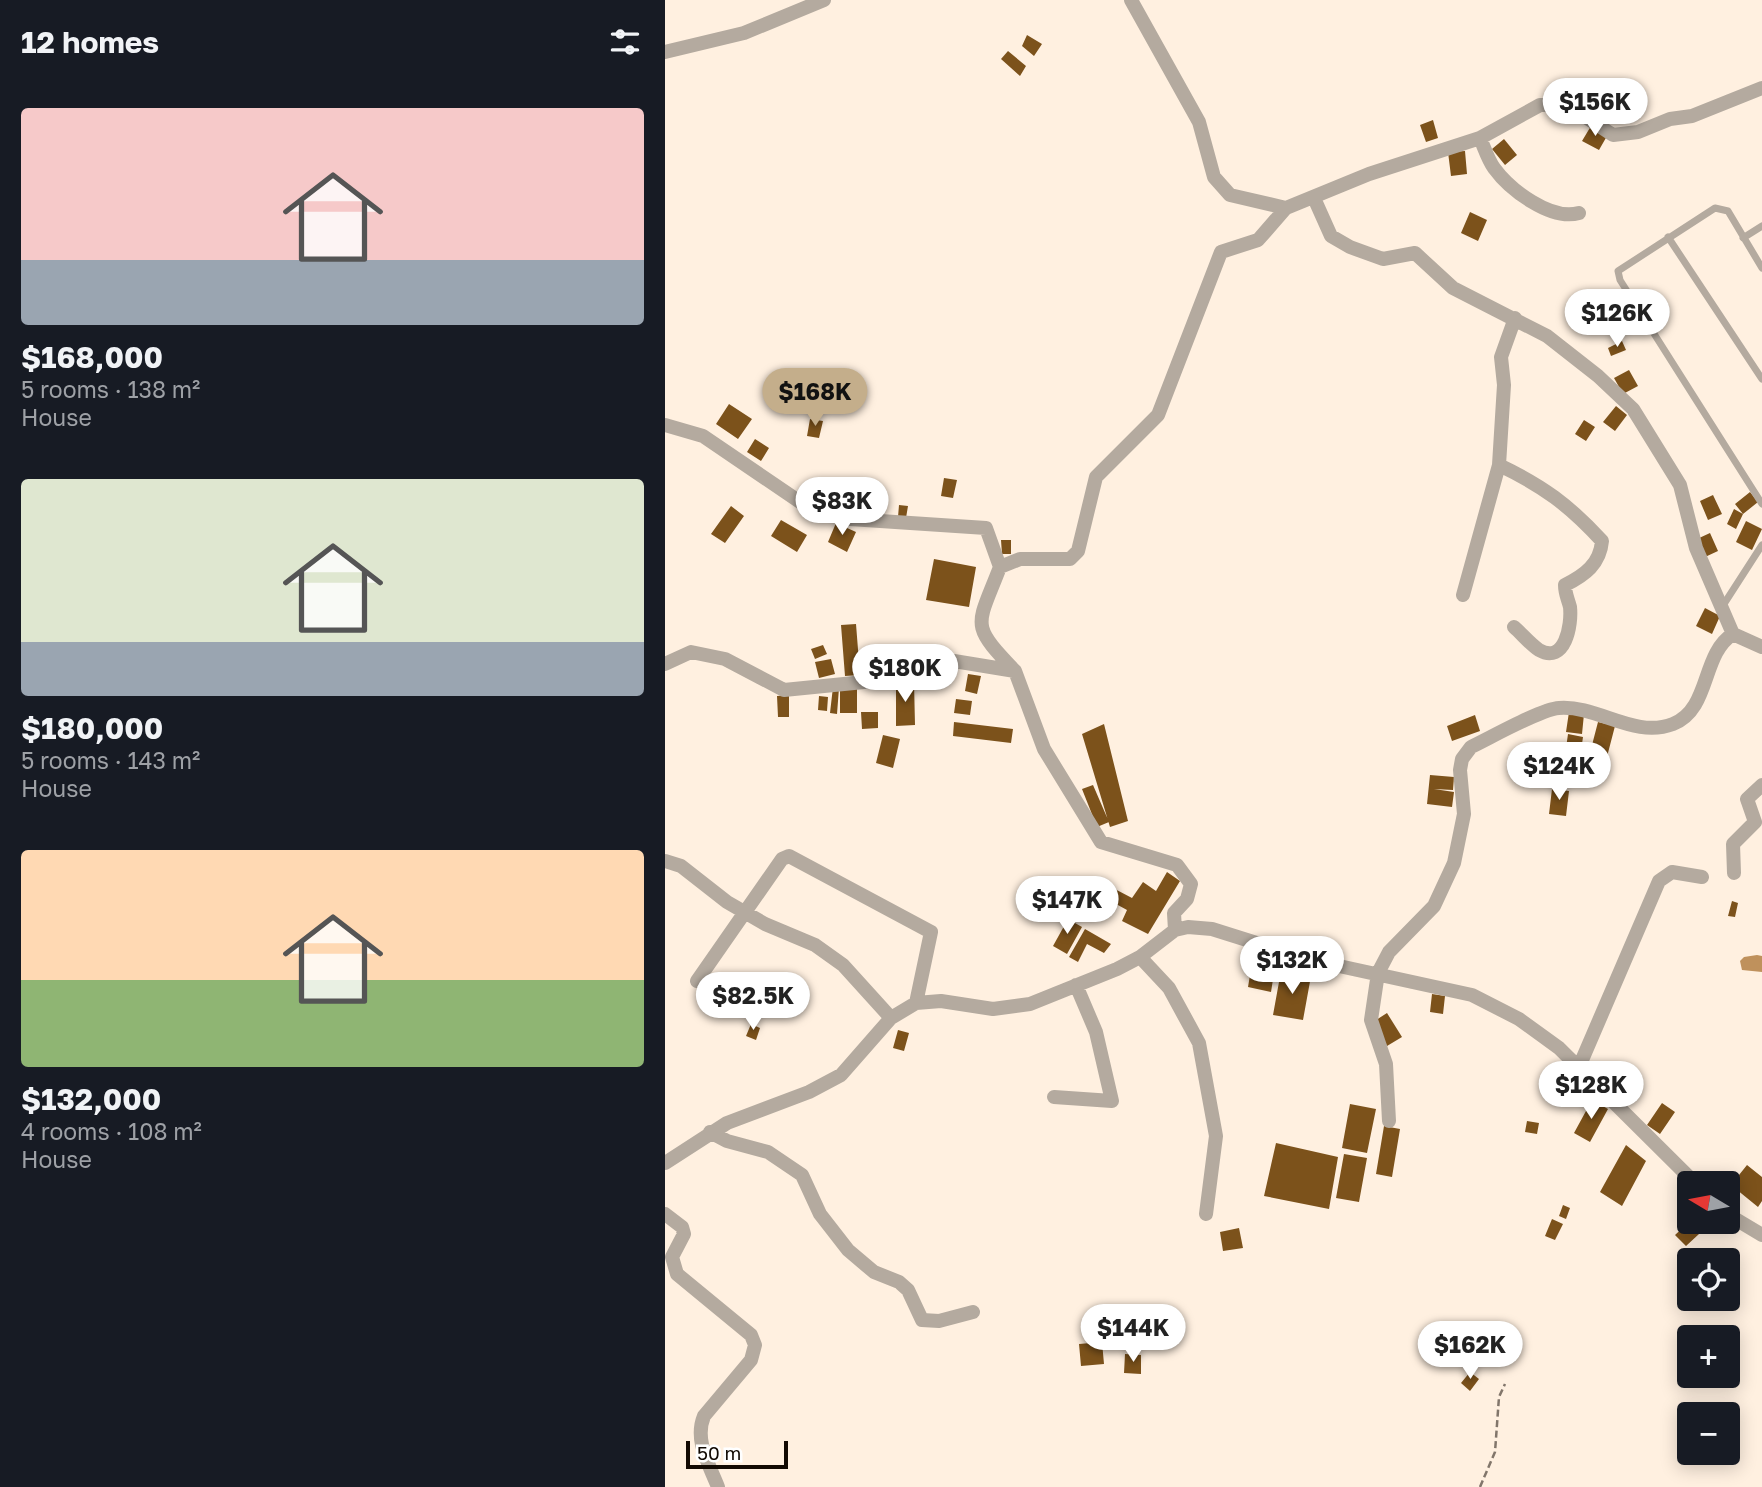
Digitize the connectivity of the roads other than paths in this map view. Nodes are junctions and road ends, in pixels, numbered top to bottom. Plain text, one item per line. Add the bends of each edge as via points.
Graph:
1 (824, 0) edge
2 (1131, 0) edge
3 (665, 52) edge
4 (1762, 88) edge
5 (1480, 138) junction
6 (1314, 198) junction
7 (1286, 208) junction
8 (1579, 213) dead end
9 (1762, 226) edge
10 (1668, 237) junction
11 (1743, 238) junction
12 (1762, 268) edge
13 (1515, 318) junction
14 (1762, 379) edge
15 (665, 425) edge
16 (1499, 465) junction
17 (1762, 504) edge
18 (1762, 545) edge
19 (1000, 567) junction
20 (1463, 595) dead end
21 (1722, 608) junction
22 (1514, 627) dead end
23 (1733, 634) junction
24 (1760, 644) edge
25 (665, 664) edge
26 (1015, 671) junction
27 (1762, 785) edge
28 (665, 861) edge
29 (1734, 873) dead end
30 (1702, 877) dead end
31 (743, 912) junction
32 (1175, 930) junction
33 (1140, 957) junction
34 (1378, 974) junction
35 (697, 981) dead end
36 (1076, 985) junction
37 (916, 1003) junction
38 (891, 1018) junction
39 (1579, 1067) junction
40 (1053, 1097) dead end
41 (1389, 1121) dead end
42 (710, 1132) junction
43 (665, 1163) edge
44 (1683, 1171) edge
45 (665, 1214) edge
46 (1206, 1214) dead end
47 (1740, 1221) edge
48 (1761, 1233) edge
49 (973, 1311) dead end
50 (718, 1487) edge

1 - 3 street via 744,33
2 - 7 street via 1199,122 1214,177 1230,195
4 - 5 street via 1638,132 1613,135 1563,104 1536,107
5 - 6 street via 1369,174
5 - 8 street via 1494,168 1523,194 1559,215
6 - 7 street
6 - 13 street via 1331,236 1373,257 1415,253 1453,288
7 - 19 street via 1258,240 1221,252 1158,415 1096,477 1078,551 1070,559 1020,559
9 - 11 lane
10 - 11 lane via 1723,207
10 - 14 lane
10 - 17 lane via 1622,265 1620,281
11 - 12 lane
13 - 16 street via 1501,357 1504,385
13 - 21 street via 1547,336 1633,409 1680,485 1696,548
15 - 19 street via 703,436 815,508 851,519 986,528
16 - 20 street
16 - 22 street via 1570,507 1602,541 1601,552 1587,574 1565,585 1569,633 1562,649 1541,651
18 - 21 lane
19 - 26 street via 980,619 982,632
21 - 23 street
23 - 24 street
23 - 34 street via 1722,641 1692,708 1674,723 1653,730 1597,712 1556,708 1471,747 1460,770 1464,814 1454,863 1434,906 1389,952
25 - 26 street via 691,652 725,659 784,690 874,681 954,661
26 - 32 street via 1044,749 1101,842 1177,864 1191,884 1187,900 1174,914
27 - 29 street via 1747,799 1755,822 1733,844
28 - 31 street via 681,866
30 - 39 street via 1672,872 1659,881
31 - 35 street
31 - 37 street via 782,859 789,856 809,865 931,932
31 - 38 street via 815,945 843,965
32 - 33 street
32 - 34 street via 1212,929 1307,959
33 - 36 street
33 - 46 street via 1169,988 1199,1044 1216,1136
34 - 39 street via 1447,987 1495,1005 1542,1034
34 - 41 street via 1371,1020 1386,1064
36 - 37 street via 1013,1007
36 - 40 street via 1096,1031 1112,1101
37 - 38 street
38 - 42 street via 841,1075
39 - 44 street
42 - 43 street
42 - 49 street via 768,1152 802,1175 820,1214 848,1250 874,1272 908,1290 922,1320 939,1321
45 - 50 street via 684,1234 672,1258 677,1274 751,1335 755,1345 751,1360 700,1425 702,1446
47 - 48 street

